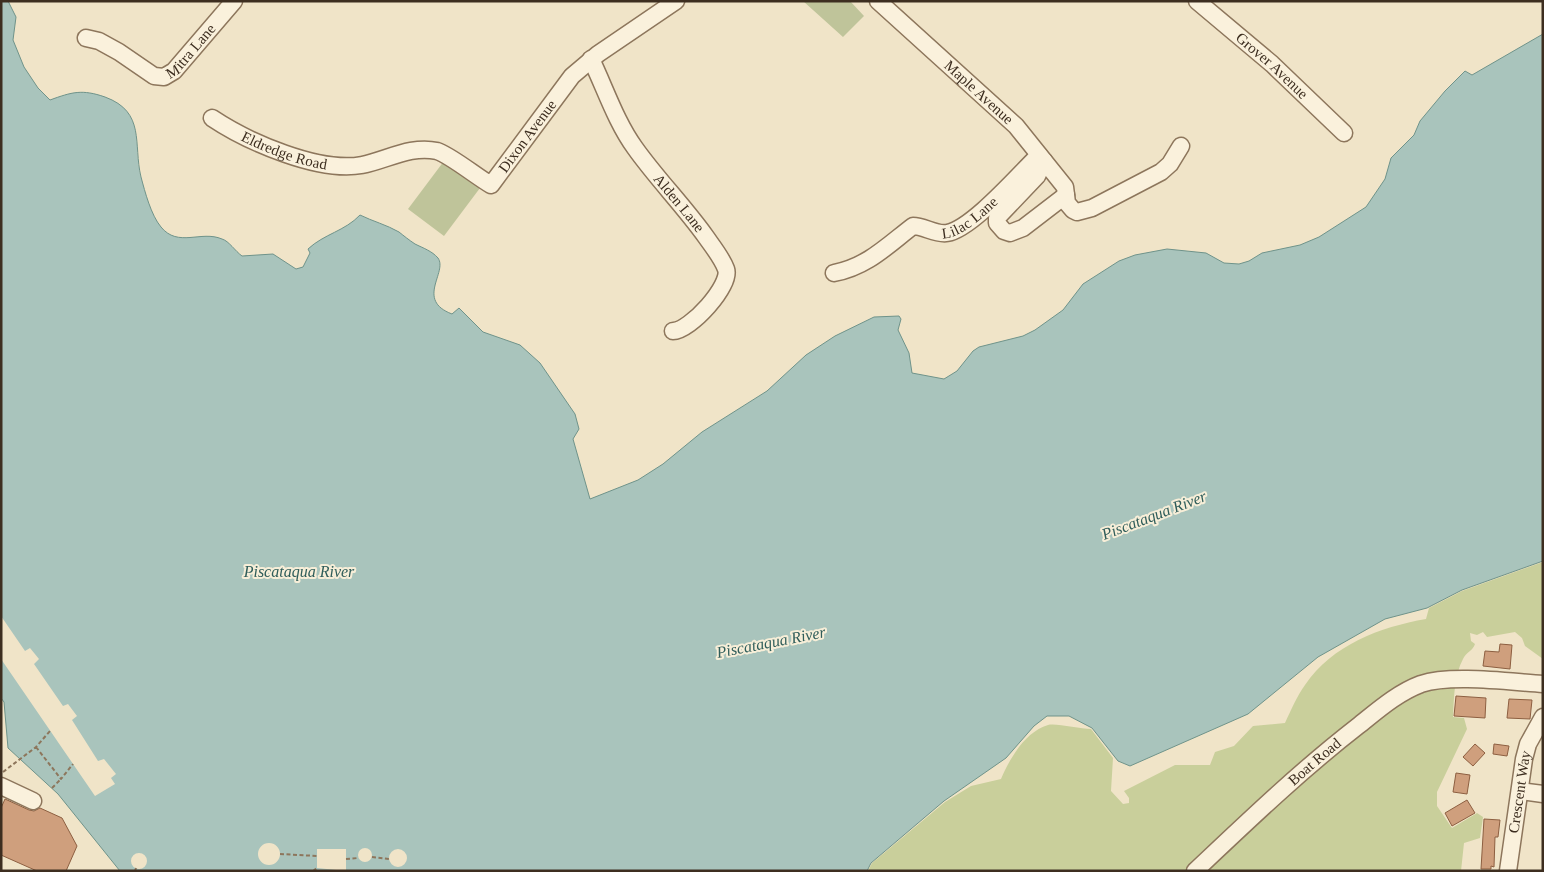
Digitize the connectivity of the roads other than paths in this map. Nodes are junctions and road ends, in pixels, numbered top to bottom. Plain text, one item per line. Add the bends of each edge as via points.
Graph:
1 (234, 1) edge
2 (676, 1) edge
3 (878, 1) edge
4 (1197, 1) edge
5 (86, 38) dead end
6 (591, 59) junction
7 (212, 118) dead end
8 (1344, 133) dead end
9 (1181, 146) dead end
10 (1041, 158) junction
11 (361, 165) joint
12 (1066, 194) junction
13 (834, 273) dead end
14 (673, 331) dead end
15 (1543, 684) edge
16 (1543, 717) edge
17 (1, 786) edge
18 (1520, 791) junction
19 (1543, 794) edge
20 (33, 801) dead end
21 (1195, 871) edge
22 (1508, 871) edge

1 - 5 street, Mitra Lane via 174,71 164,77 151,75 119,52
2 - 6 street, Dixon Avenue
3 - 10 street, Maple Avenue via 1016,126
4 - 8 street, Grover Avenue via 1272,64
6 - 11 street, Dixon Avenue via 562,86 492,185 434,151 411,151
6 - 14 street, Alden Lane via 628,138 696,222 727,270 721,290 688,326
7 - 11 street, Eldredge Road via 250,139 314,163
9 - 12 street, Maple Avenue via 1161,172 1092,208 1073,210 1067,203
10 - 12 street, Maple Avenue via 1065,187
10 - 12 street via 1037,176 997,218 999,227 1004,231 1016,231
10 - 13 street, Lilac Lane via 973,220 954,231 943,233 913,226 869,260
15 - 21 street, Boat Road via 1451,680 1421,684 1386,703 1302,772
16 - 18 street, Crescent Way via 1528,744
17 - 20 street
18 - 19 street
18 - 22 street, Crescent Way

